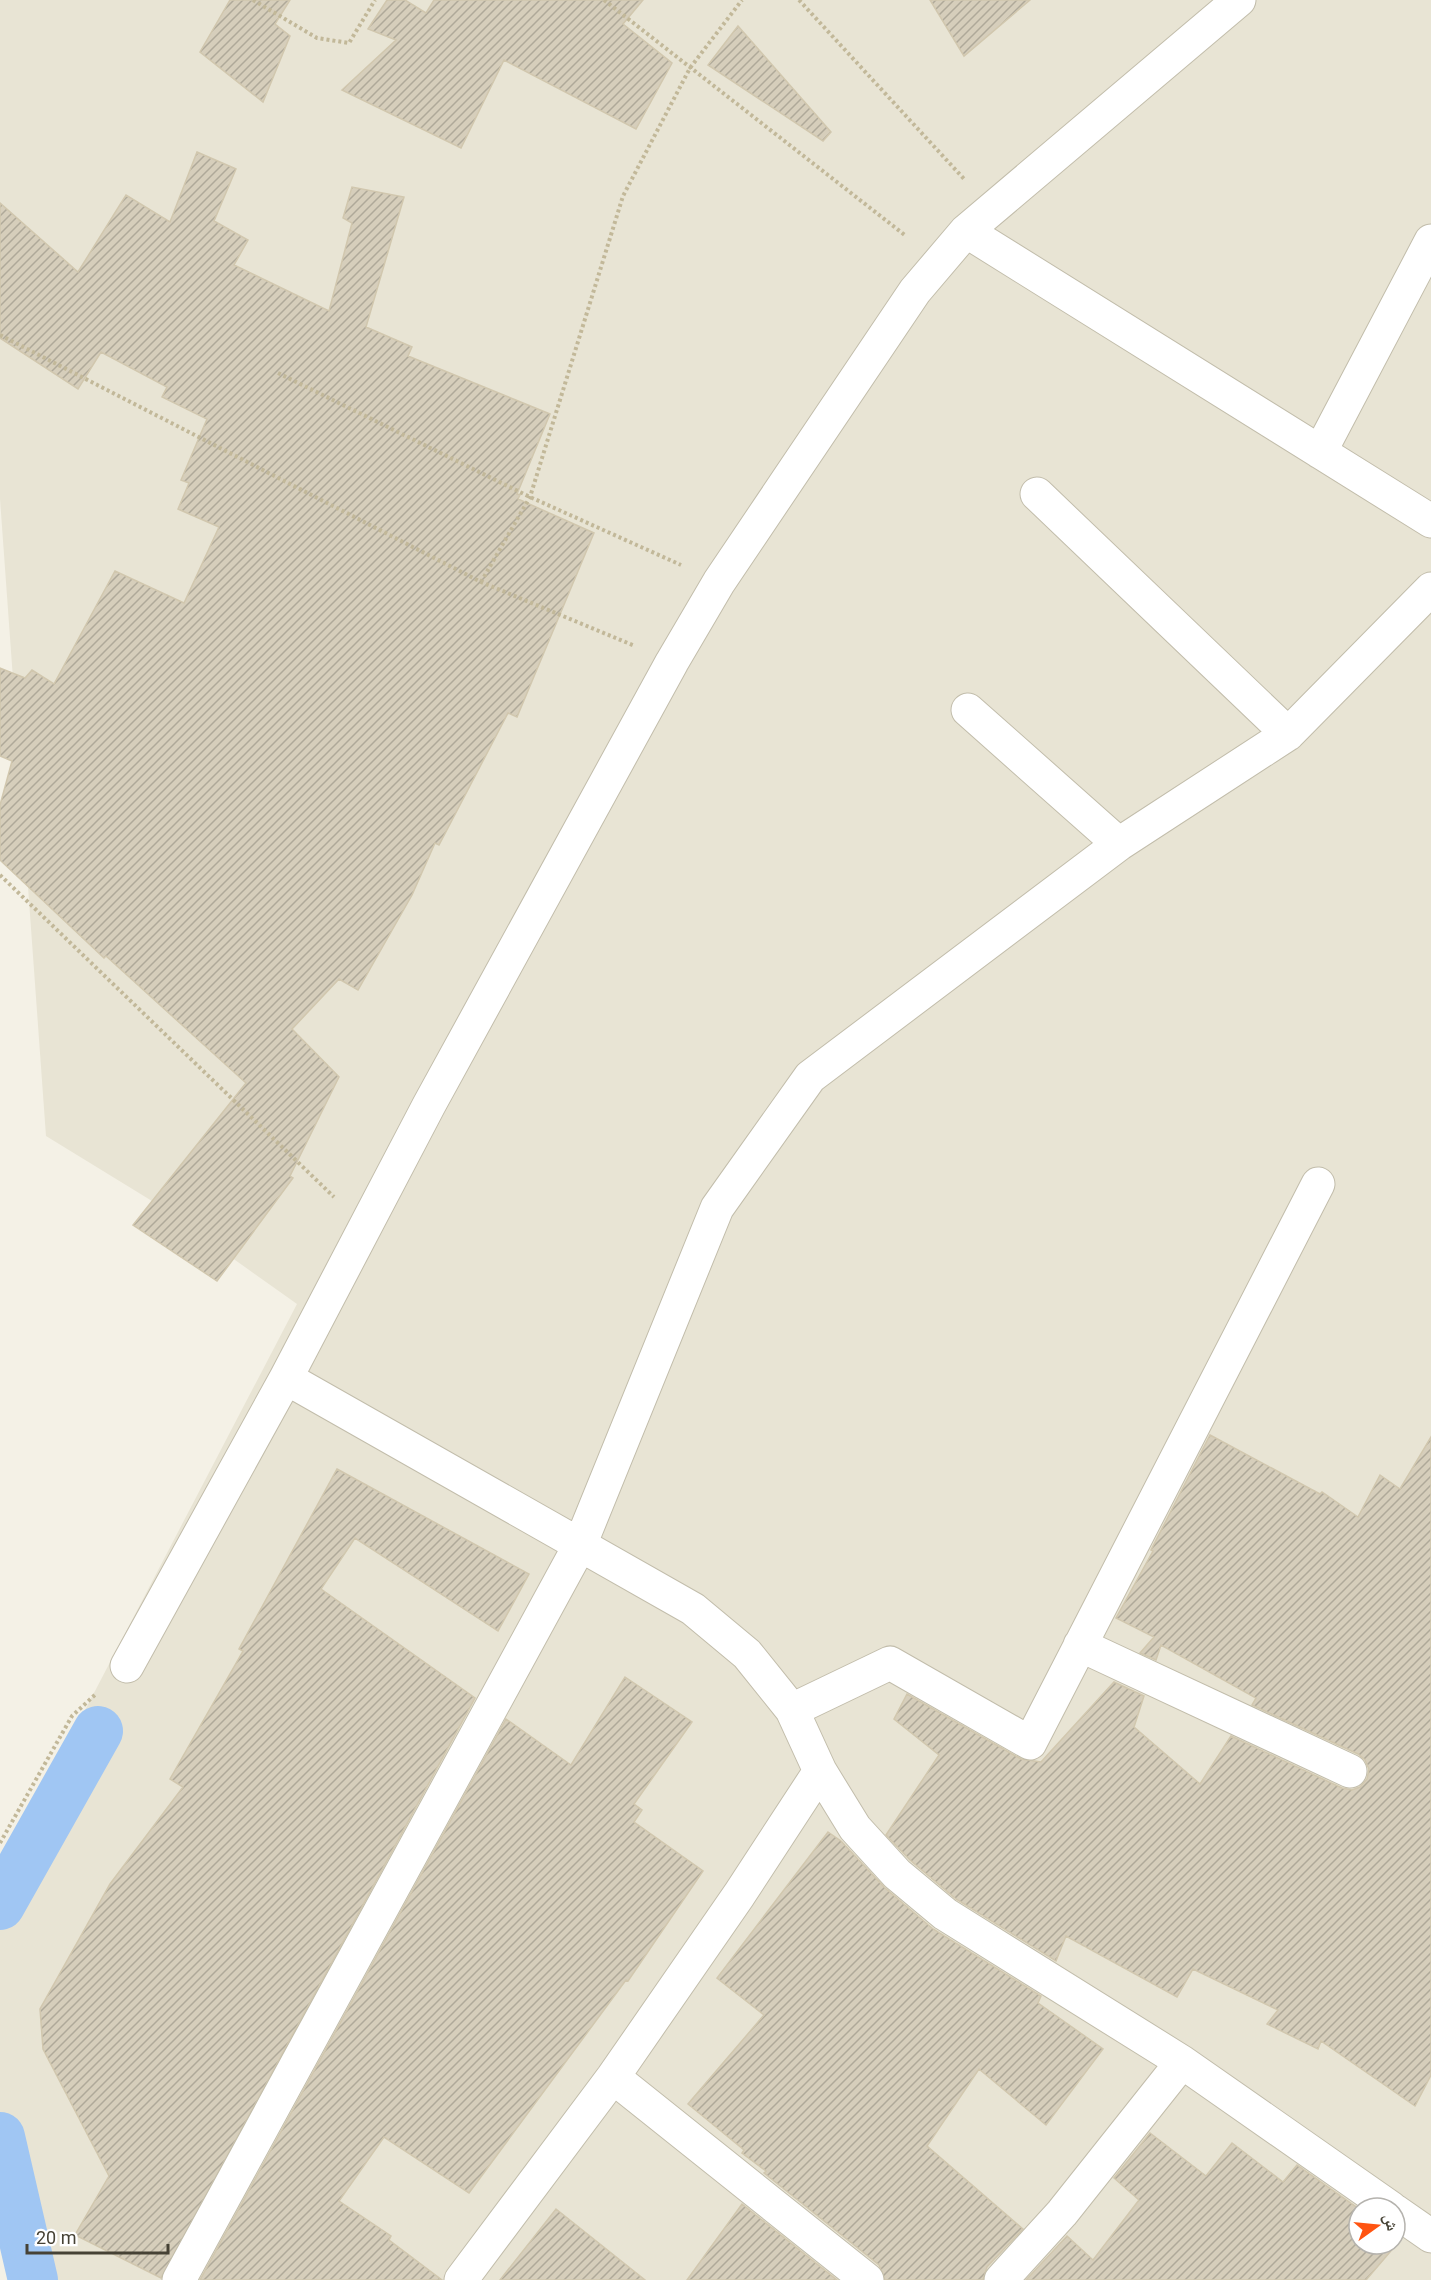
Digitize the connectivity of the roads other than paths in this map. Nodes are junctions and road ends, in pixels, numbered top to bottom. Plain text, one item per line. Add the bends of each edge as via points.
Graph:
1 (1239, 0) edge
2 (966, 231) junction
3 (1431, 241) edge
4 (1320, 452) junction
5 (1037, 494) dead end
6 (1431, 521) edge
7 (1431, 589) edge
8 (968, 710) dead end
9 (1288, 734) junction
10 (1119, 844) junction
11 (1318, 1184) dead end
12 (286, 1378) junction
13 (580, 1545) junction
14 (1080, 1645) junction
15 (127, 1666) road end
16 (792, 1710) junction
17 (820, 1771) junction
18 (1350, 1771) dead end
19 (1182, 2062) junction
20 (613, 2077) junction
21 (1374, 2196) edge
22 (1407, 2219) edge
23 (1431, 2236) edge
24 (179, 2280) edge
25 (461, 2280) edge
26 (867, 2280) edge
27 (1001, 2280) edge

1 - 2 street
2 - 4 street
2 - 12 street via 915,291 719,582 363,1228
3 - 4 street
4 - 6 street
5 - 9 street
7 - 9 street
8 - 10 street
9 - 10 street
10 - 13 street via 810,1077 717,1208
11 - 14 street
12 - 13 street
12 - 15 street
13 - 16 street via 693,1609 747,1654
13 - 24 street
14 - 16 street via 1030,1743 890,1663
14 - 18 street
16 - 17 street
17 - 19 street via 855,1828 897,1874 945,1914
17 - 20 street
19 - 21 street
19 - 27 street via 1062,2213
20 - 25 street
20 - 26 street
22 - 23 street

